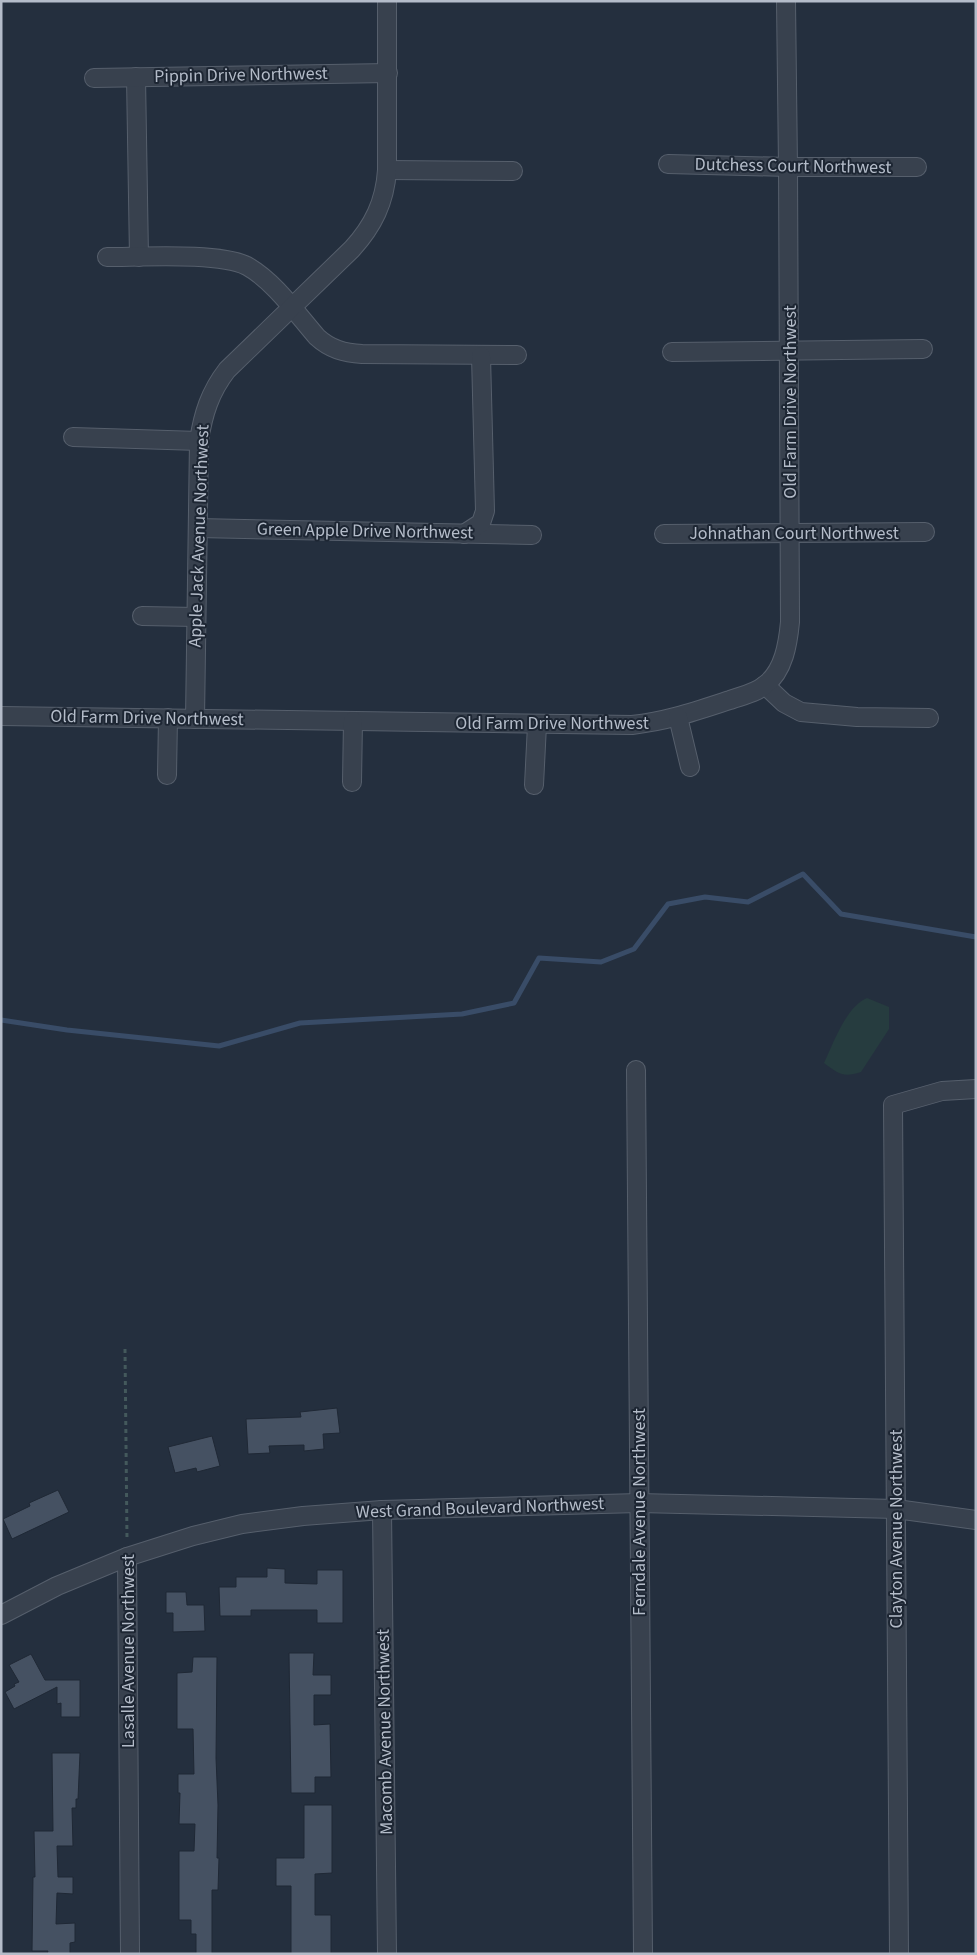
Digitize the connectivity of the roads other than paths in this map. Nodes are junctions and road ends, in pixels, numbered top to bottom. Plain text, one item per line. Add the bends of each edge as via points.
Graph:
1 (387, 1) edge
2 (786, 1) edge
3 (388, 73) junction
4 (136, 77) junction
5 (94, 78) dead end
6 (668, 164) dead end
7 (788, 167) junction
8 (917, 167) dead end
9 (387, 170) junction
10 (513, 172) dead end
11 (107, 257) dead end
12 (138, 257) junction
13 (291, 308) junction
14 (923, 348) dead end
15 (789, 351) junction
16 (672, 352) dead end
17 (517, 355) dead end
18 (481, 356) junction
19 (73, 437) dead end
20 (199, 441) junction
21 (198, 528) junction
22 (925, 532) dead end
23 (790, 533) junction
24 (464, 534) junction
25 (664, 534) dead end
26 (532, 535) dead end
27 (142, 616) dead end
28 (196, 617) junction
29 (765, 685) junction
30 (1, 716) edge
31 (678, 717) junction
32 (168, 718) junction
33 (929, 718) dead end
34 (195, 719) junction
35 (354, 722) junction
36 (537, 725) junction
37 (690, 767) dead end
38 (167, 775) dead end
39 (352, 782) dead end
40 (534, 785) dead end
41 (636, 1070) dead end
42 (976, 1089) edge
43 (639, 1503) junction
44 (896, 1509) junction
45 (382, 1510) junction
46 (976, 1520) edge
47 (127, 1557) junction
48 (1, 1615) edge
49 (130, 1954) edge
50 (387, 1954) edge
51 (643, 1954) edge
52 (899, 1954) edge

1 - 3 street, Apple Jack Avenue Northwest
2 - 7 street, Old Farm Drive Northwest
3 - 4 street, Pippin Drive Northwest
3 - 9 street, Apple Jack Avenue Northwest
4 - 5 street, Pippin Drive Northwest
4 - 12 street
6 - 7 street, Dutchess Court Northwest
7 - 8 street, Dutchess Court Northwest
7 - 15 street, Old Farm Drive Northwest
9 - 10 street
9 - 13 street, Apple Jack Avenue Northwest via 381,204 365,234
11 - 12 street
12 - 13 street via 208,258 240,263 265,279
13 - 18 street via 324,343 340,351
13 - 20 street, Apple Jack Avenue Northwest via 219,380 206,406
14 - 15 street
15 - 16 street
15 - 23 street, Old Farm Drive Northwest
17 - 18 street
18 - 24 street via 485,511 481,523
19 - 20 street
20 - 21 street, Apple Jack Avenue Northwest
21 - 24 street, Green Apple Drive Northwest
21 - 28 street, Apple Jack Avenue Northwest
22 - 23 street, Johnathan Court Northwest
23 - 25 street, Johnathan Court Northwest
23 - 29 street, Old Farm Drive Northwest via 789,637 778,668
24 - 26 street, Green Apple Drive Northwest
27 - 28 street
28 - 34 street, Apple Jack Avenue Northwest
29 - 31 street, Old Farm Drive Northwest
29 - 33 street via 801,712
30 - 32 street, Old Farm Drive Northwest
31 - 36 street, Old Farm Drive Northwest via 632,726
31 - 37 street
32 - 34 street, Old Farm Drive Northwest
32 - 38 street
34 - 35 street, Old Farm Drive Northwest
35 - 36 street, Old Farm Drive Northwest
35 - 39 street
36 - 40 street
41 - 43 street, Ferndale Avenue Northwest
42 - 44 street, Clayton Avenue Northwest via 942,1091 892,1105
43 - 44 street, West Grand Boulevard Northwest
43 - 45 street, West Grand Boulevard Northwest
43 - 51 street, Ferndale Avenue Northwest
44 - 46 street, West Grand Boulevard Northwest
44 - 52 street, Clayton Avenue Northwest
45 - 47 street, West Grand Boulevard Northwest via 242,1524
45 - 50 street, Macomb Avenue Northwest
47 - 48 street, West Grand Boulevard Northwest via 57,1586
47 - 49 street, Lasalle Avenue Northwest

